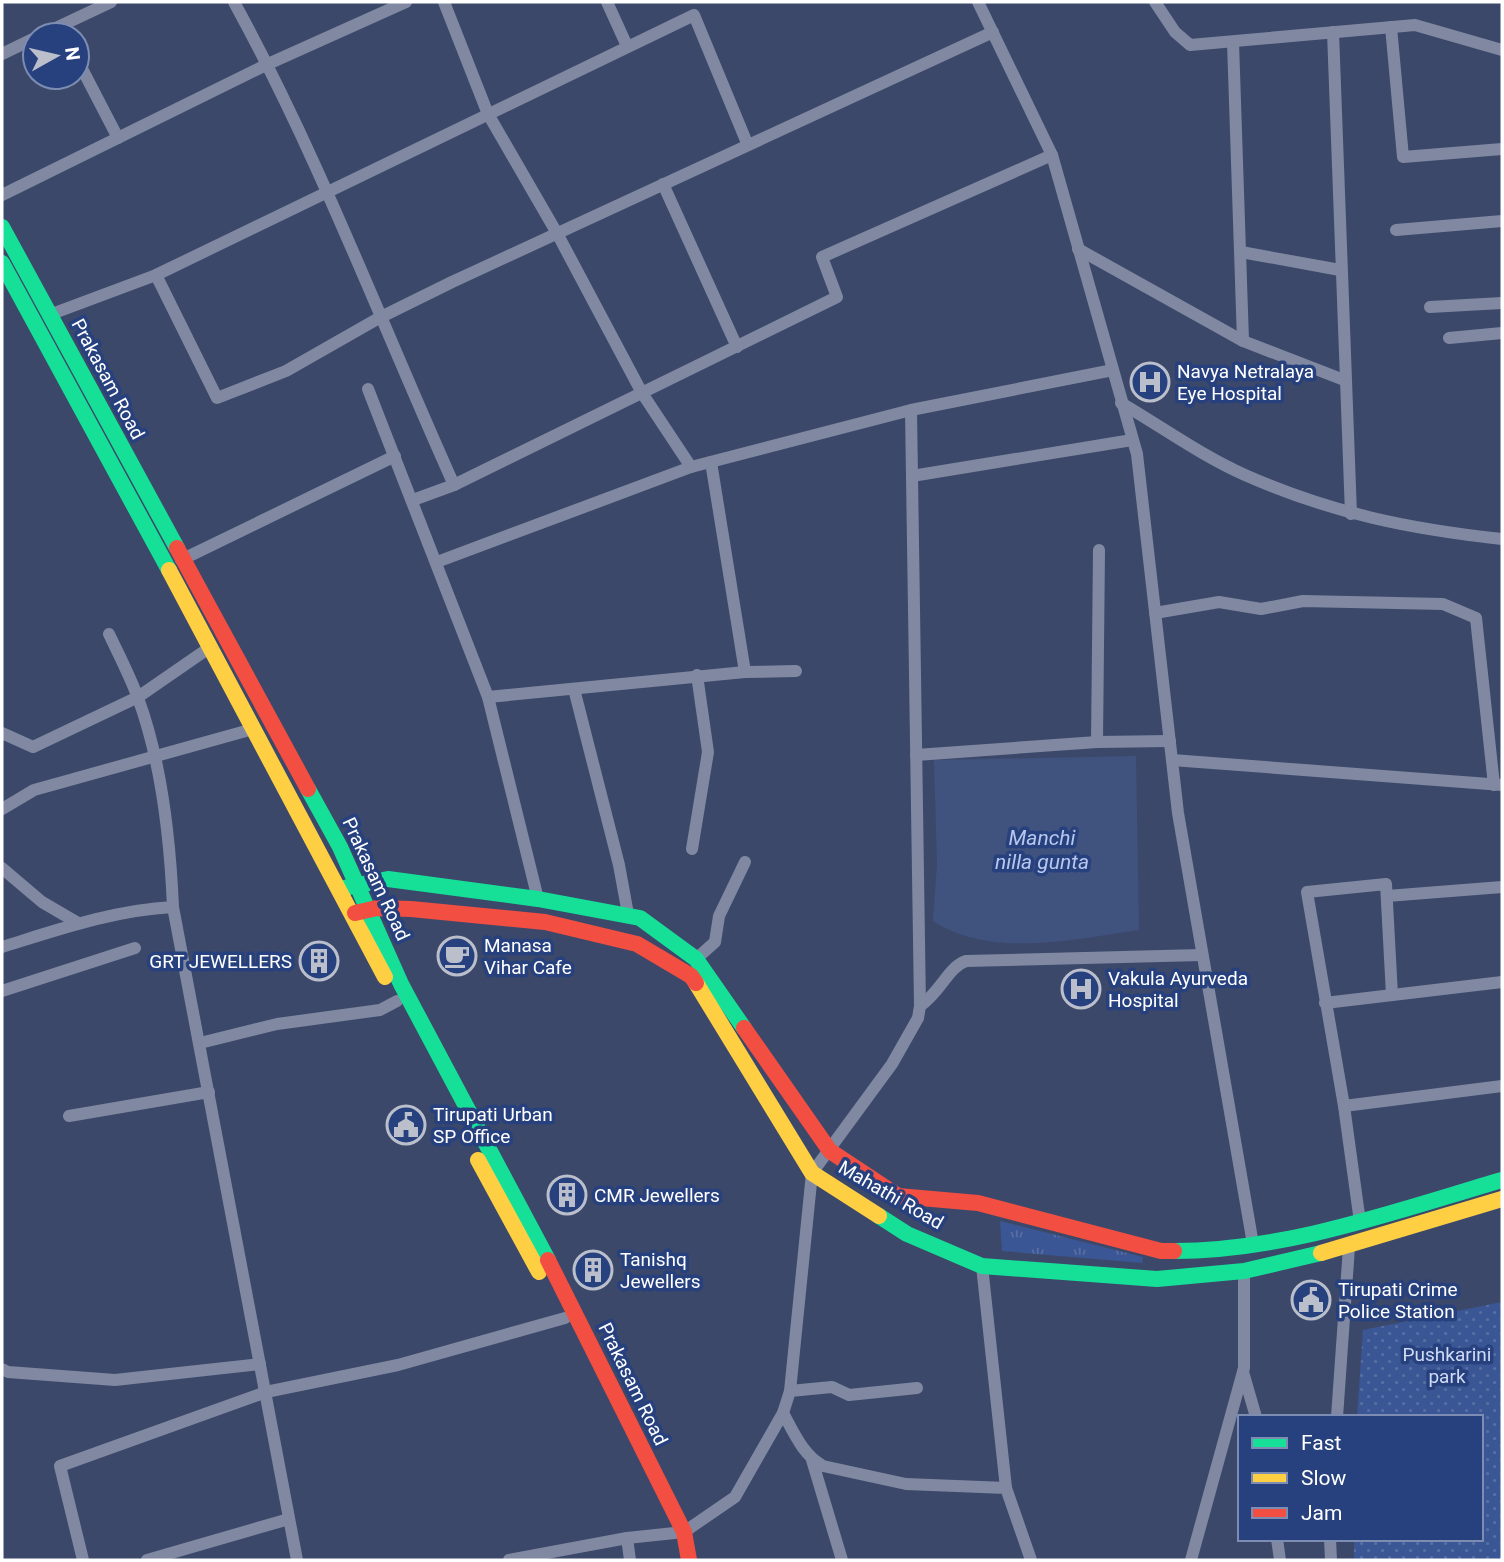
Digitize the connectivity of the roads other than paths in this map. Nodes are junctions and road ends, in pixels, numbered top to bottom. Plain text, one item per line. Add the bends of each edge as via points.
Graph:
1 (111, 2) edge
2 (234, 2) edge
3 (406, 2) edge
4 (444, 2) edge
5 (607, 2) edge
6 (978, 2) edge
7 (1155, 2) edge
8 (79, 21) edge
9 (1391, 27) junction
10 (993, 32) junction
11 (1333, 32) junction
12 (1233, 42) junction
13 (21, 45) edge
14 (627, 46) junction
15 (1502, 50) edge
16 (2, 54) edge
17 (268, 64) junction
18 (91, 86) edge
19 (488, 114) junction
20 (118, 138) junction
21 (747, 143) junction
22 (1502, 149) edge
23 (1052, 155) junction
24 (663, 184) junction
25 (327, 190) junction
26 (2, 195) edge
27 (1502, 222) edge
28 (2, 227) edge
29 (1396, 230) dead end
30 (558, 235) junction
31 (1077, 249) junction
32 (1241, 252) junction
33 (2, 263) edge
34 (1340, 270) junction
35 (156, 275) junction
36 (1502, 303) edge
37 (1430, 307) dead end
38 (49, 315) junction
39 (379, 318) junction
40 (1502, 333) edge
41 (1448, 338) dead end
42 (1243, 341) junction
43 (737, 347) junction
44 (1113, 370) junction
45 (1344, 380) junction
46 (368, 389) dead end
47 (642, 393) junction
48 (1121, 403) junction
49 (911, 410) junction
50 (1132, 440) junction
51 (395, 456) junction
52 (711, 462) junction
53 (691, 467) junction
54 (912, 476) junction
55 (454, 485) junction
56 (414, 500) junction
57 (1351, 514) junction
58 (1502, 539) edge
59 (1099, 551) dead end
60 (181, 559) junction
61 (437, 562) junction
62 (1155, 613) junction
63 (109, 634) dead end
64 (209, 648) junction
65 (745, 671) junction
66 (796, 671) dead end
67 (697, 675) junction
68 (573, 689) junction
69 (138, 697) junction
70 (488, 697) junction
71 (253, 729) junction
72 (2, 733) edge
73 (1170, 741) junction
74 (1097, 742) junction
75 (916, 755) junction
76 (156, 756) junction
77 (1172, 760) junction
78 (1498, 785) edge
79 (2, 809) edge
80 (692, 849) dead end
81 (745, 862) dead end
82 (2, 868) edge
83 (358, 883) junction
84 (1502, 887) edge
85 (341, 889) junction
86 (1387, 896) junction
87 (538, 899) junction
88 (173, 906) junction
89 (361, 912) junction
90 (628, 914) junction
91 (78, 923) junction
92 (2, 947) edge
93 (135, 948) dead end
94 (1201, 955) junction
95 (696, 960) junction
96 (1502, 982) edge
97 (2, 992) edge
98 (1392, 995) junction
99 (397, 1001) junction
100 (1325, 1003) junction
101 (920, 1006) junction
102 (200, 1044) junction
103 (1502, 1086) edge
104 (209, 1092) junction
105 (1344, 1106) junction
106 (69, 1116) dead end
107 (830, 1151) junction
108 (812, 1173) junction
109 (1502, 1180) edge
110 (1502, 1199) edge
111 (1360, 1222) junction
112 (1252, 1244) junction
113 (1349, 1247) junction
114 (982, 1266) junction
115 (1244, 1271) junction
116 (565, 1318) junction
117 (260, 1364) junction
118 (2, 1369) edge
119 (1243, 1372) junction
120 (917, 1388) dead end
121 (790, 1391) junction
122 (266, 1392) junction
123 (783, 1412) junction
124 (1255, 1415) edge
125 (1337, 1415) edge
126 (812, 1460) junction
127 (1006, 1488) junction
128 (289, 1518) junction
129 (678, 1532) junction
130 (626, 1538) junction
131 (1277, 1541) edge
132 (1330, 1541) edge
133 (191, 1547) junction
134 (293, 1559) edge
135 (518, 1559) edge
136 (83, 1560) edge
137 (147, 1560) edge
138 (195, 1560) edge
139 (629, 1560) edge
140 (678, 1560) edge
141 (689, 1560) edge
142 (842, 1560) edge
143 (1031, 1560) edge
144 (1191, 1560) edge
145 (1280, 1560) edge
146 (1331, 1560) edge

1 - 8 street
2 - 17 street
3 - 17 street
4 - 19 street
5 - 14 street
6 - 10 street
7 - 12 street via 1175,32 1190,44
9 - 11 street
9 - 15 street via 1415,24
9 - 22 street via 1403,157
10 - 21 street
10 - 23 street
11 - 12 street
11 - 34 street
12 - 32 street
13 - 16 street
14 - 19 street
14 - 21 street via 694,15
17 - 20 street
17 - 25 street
18 - 20 street
19 - 25 street
19 - 30 street
20 - 26 street
21 - 24 street
23 - 31 street
23 - 43 street via 822,257 837,297
24 - 30 street
24 - 43 street
25 - 35 street
25 - 39 street
27 - 29 street
28 - 38 main road, Prakasam Road
30 - 39 street
30 - 47 street
31 - 42 street
31 - 44 street
32 - 34 street
32 - 42 street
33 - 64 main road, Prakasam Road
34 - 45 street
35 - 38 street
35 - 39 street via 217,398 286,371
36 - 37 street
38 - 60 main road, Prakasam Road
39 - 55 street
40 - 41 street
42 - 45 street
43 - 47 street
44 - 48 street
44 - 49 street
45 - 57 street
46 - 51 street
47 - 53 street
47 - 55 street
48 - 50 street
48 - 57 street via 1245,475
49 - 52 street
49 - 54 street
50 - 54 street
50 - 62 street
51 - 56 street
51 - 60 street
52 - 53 street
52 - 65 street
53 - 61 street
54 - 75 street
55 - 56 street
56 - 61 street
57 - 58 street via 1444,533
59 - 74 street
60 - 83 main road, Prakasam Road
61 - 70 street
62 - 73 street
62 - 78 street via 1219,602 1261,609 1303,601 1444,604 1476,618
63 - 69 street
64 - 69 street
64 - 71 main road, Prakasam Road
65 - 66 street
65 - 67 street
67 - 68 street
67 - 80 street via 708,752
68 - 70 street
68 - 90 street
69 - 72 street via 33,747
69 - 76 street
70 - 87 street
71 - 76 street
71 - 85 main road, Prakasam Road
73 - 74 street
73 - 77 street
74 - 75 street
75 - 101 street
76 - 79 street via 34,790
76 - 88 street
77 - 78 street
77 - 94 street
81 - 95 street via 719,916 715,942
82 - 91 street via 42,902
83 - 85 main road, Mahathi Road
83 - 87 main road, Mahathi Road via 388,879
83 - 89 main road, Prakasam Road
84 - 86 street
85 - 89 main road, Prakasam Road
86 - 98 street
86 - 100 street via 1386,884 1307,892
87 - 90 main road, Mahathi Road
88 - 91 street
88 - 102 street
89 - 99 main road, Prakasam Road
89 - 108 main road, Mahathi Road via 411,909 545,922 637,944 691,976
89 - 129 main road, Prakasam Road via 532,1228
90 - 95 main road, Mahathi Road via 653,926
91 - 92 street
93 - 97 street
94 - 101 street via 966,961 952,968 941,989
94 - 112 street
95 - 107 main road, Mahathi Road
96 - 98 street
98 - 100 street
99 - 102 street via 380,1010 277,1024
99 - 116 main road, Prakasam Road
100 - 105 street
101 - 107 street via 892,1064
102 - 104 street
103 - 105 street
104 - 106 street
104 - 117 street
105 - 111 street
107 - 108 street
107 - 112 main road, Mahathi Road via 898,1196 978,1203 1161,1251
108 - 114 main road, Mahathi Road via 907,1234
108 - 121 street
109 - 111 main road, Mahathi Road
110 - 113 main road, Mahathi Road
111 - 112 main road, Mahathi Road
113 - 115 main road, Mahathi Road
113 - 125 street
114 - 115 main road, Mahathi Road via 1157,1279
114 - 127 street
115 - 119 street
116 - 122 street via 398,1364
116 - 129 main road, Prakasam Road
117 - 118 street via 115,1380
117 - 122 street
119 - 124 street
119 - 144 street
120 - 121 street via 849,1395 832,1387
121 - 123 street
122 - 128 street
122 - 136 street via 60,1466
123 - 126 street
123 - 129 street via 735,1497
126 - 127 street via 906,1484
126 - 142 street
127 - 143 street
128 - 133 street
128 - 134 street
129 - 130 street
129 - 140 main road, Prakasam Road
129 - 141 main road, Prakasam Road
130 - 135 street
130 - 139 street
131 - 145 street
132 - 146 street
133 - 137 street
133 - 138 street

